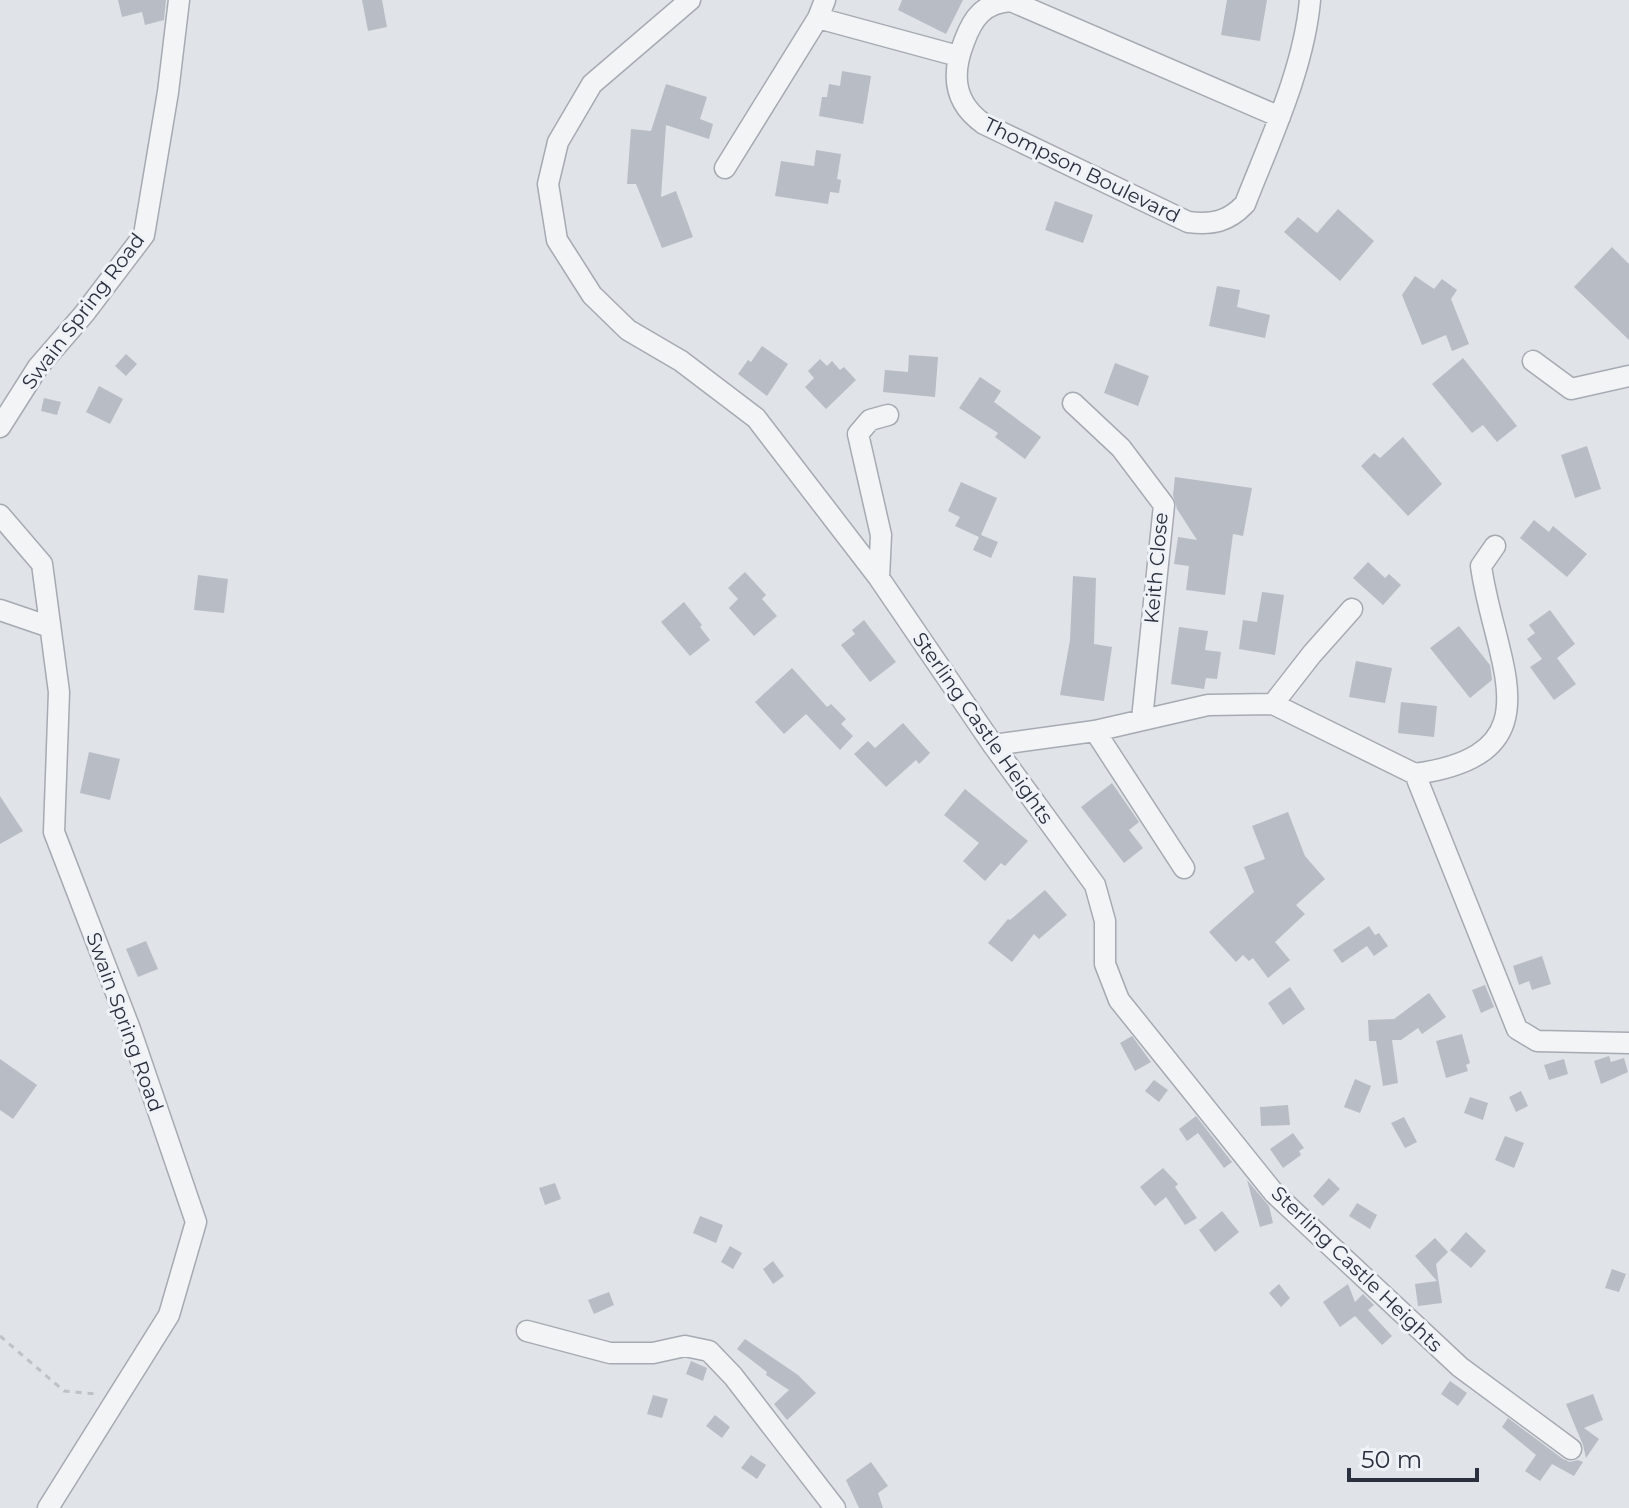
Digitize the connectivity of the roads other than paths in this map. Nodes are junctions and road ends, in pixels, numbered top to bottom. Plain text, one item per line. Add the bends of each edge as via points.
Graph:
1 (179, 0) edge
2 (690, 0) edge
3 (1310, 0) edge
4 (821, 9) edge
5 (958, 56) junction
6 (1280, 117) junction
7 (725, 168) dead end
8 (1533, 361) dead end
9 (1629, 376) edge
10 (1073, 403) dead end
11 (888, 415) dead end
12 (0, 427) edge
13 (0, 515) edge
14 (1495, 546) dead end
15 (879, 578) junction
16 (1352, 609) dead end
17 (0, 610) edge
18 (50, 627) junction
19 (1273, 704) junction
20 (1142, 719) junction
21 (1095, 731) junction
22 (993, 745) junction
23 (1415, 774) junction
24 (1184, 868) dead end
25 (1629, 1043) edge
26 (527, 1331) dead end
27 (1571, 1449) dead end
28 (48, 1508) edge
29 (835, 1508) edge

1 - 12 street, Swain Spring Road via 144,235 38,367
2 - 15 street, Sterling Castle Heights via 592,84 558,142 548,184 557,240 592,295 628,330 681,361 756,418
3 - 6 street, Thompson Boulevard via 1308,24
4 - 5 street
4 - 7 street
5 - 6 street, Thompson Boulevard via 978,14 1011,1
5 - 6 street, Thompson Boulevard via 955,79 964,105 984,124 1188,222 1223,221 1245,204
8 - 9 street via 1571,389
10 - 20 street, Keith Close via 1121,448 1164,505
11 - 15 street via 870,420 858,434 881,535
13 - 18 street, Swain Spring Road via 42,564
14 - 23 street via 1481,566 1508,690 1504,729 1482,754 1445,770
15 - 22 street, Sterling Castle Heights
16 - 19 street
17 - 18 street
18 - 28 street, Swain Spring Road via 59,692 54,832 130,1029 196,1222 169,1315
19 - 20 street via 1208,705
19 - 23 street
20 - 21 street
21 - 22 street
21 - 24 street
22 - 27 street, Sterling Castle Heights via 1095,885 1105,921 1105,964 1119,1000 1274,1193 1460,1367
23 - 25 street via 1517,1029 1537,1041
26 - 29 street via 610,1353 685,1346 709,1351

